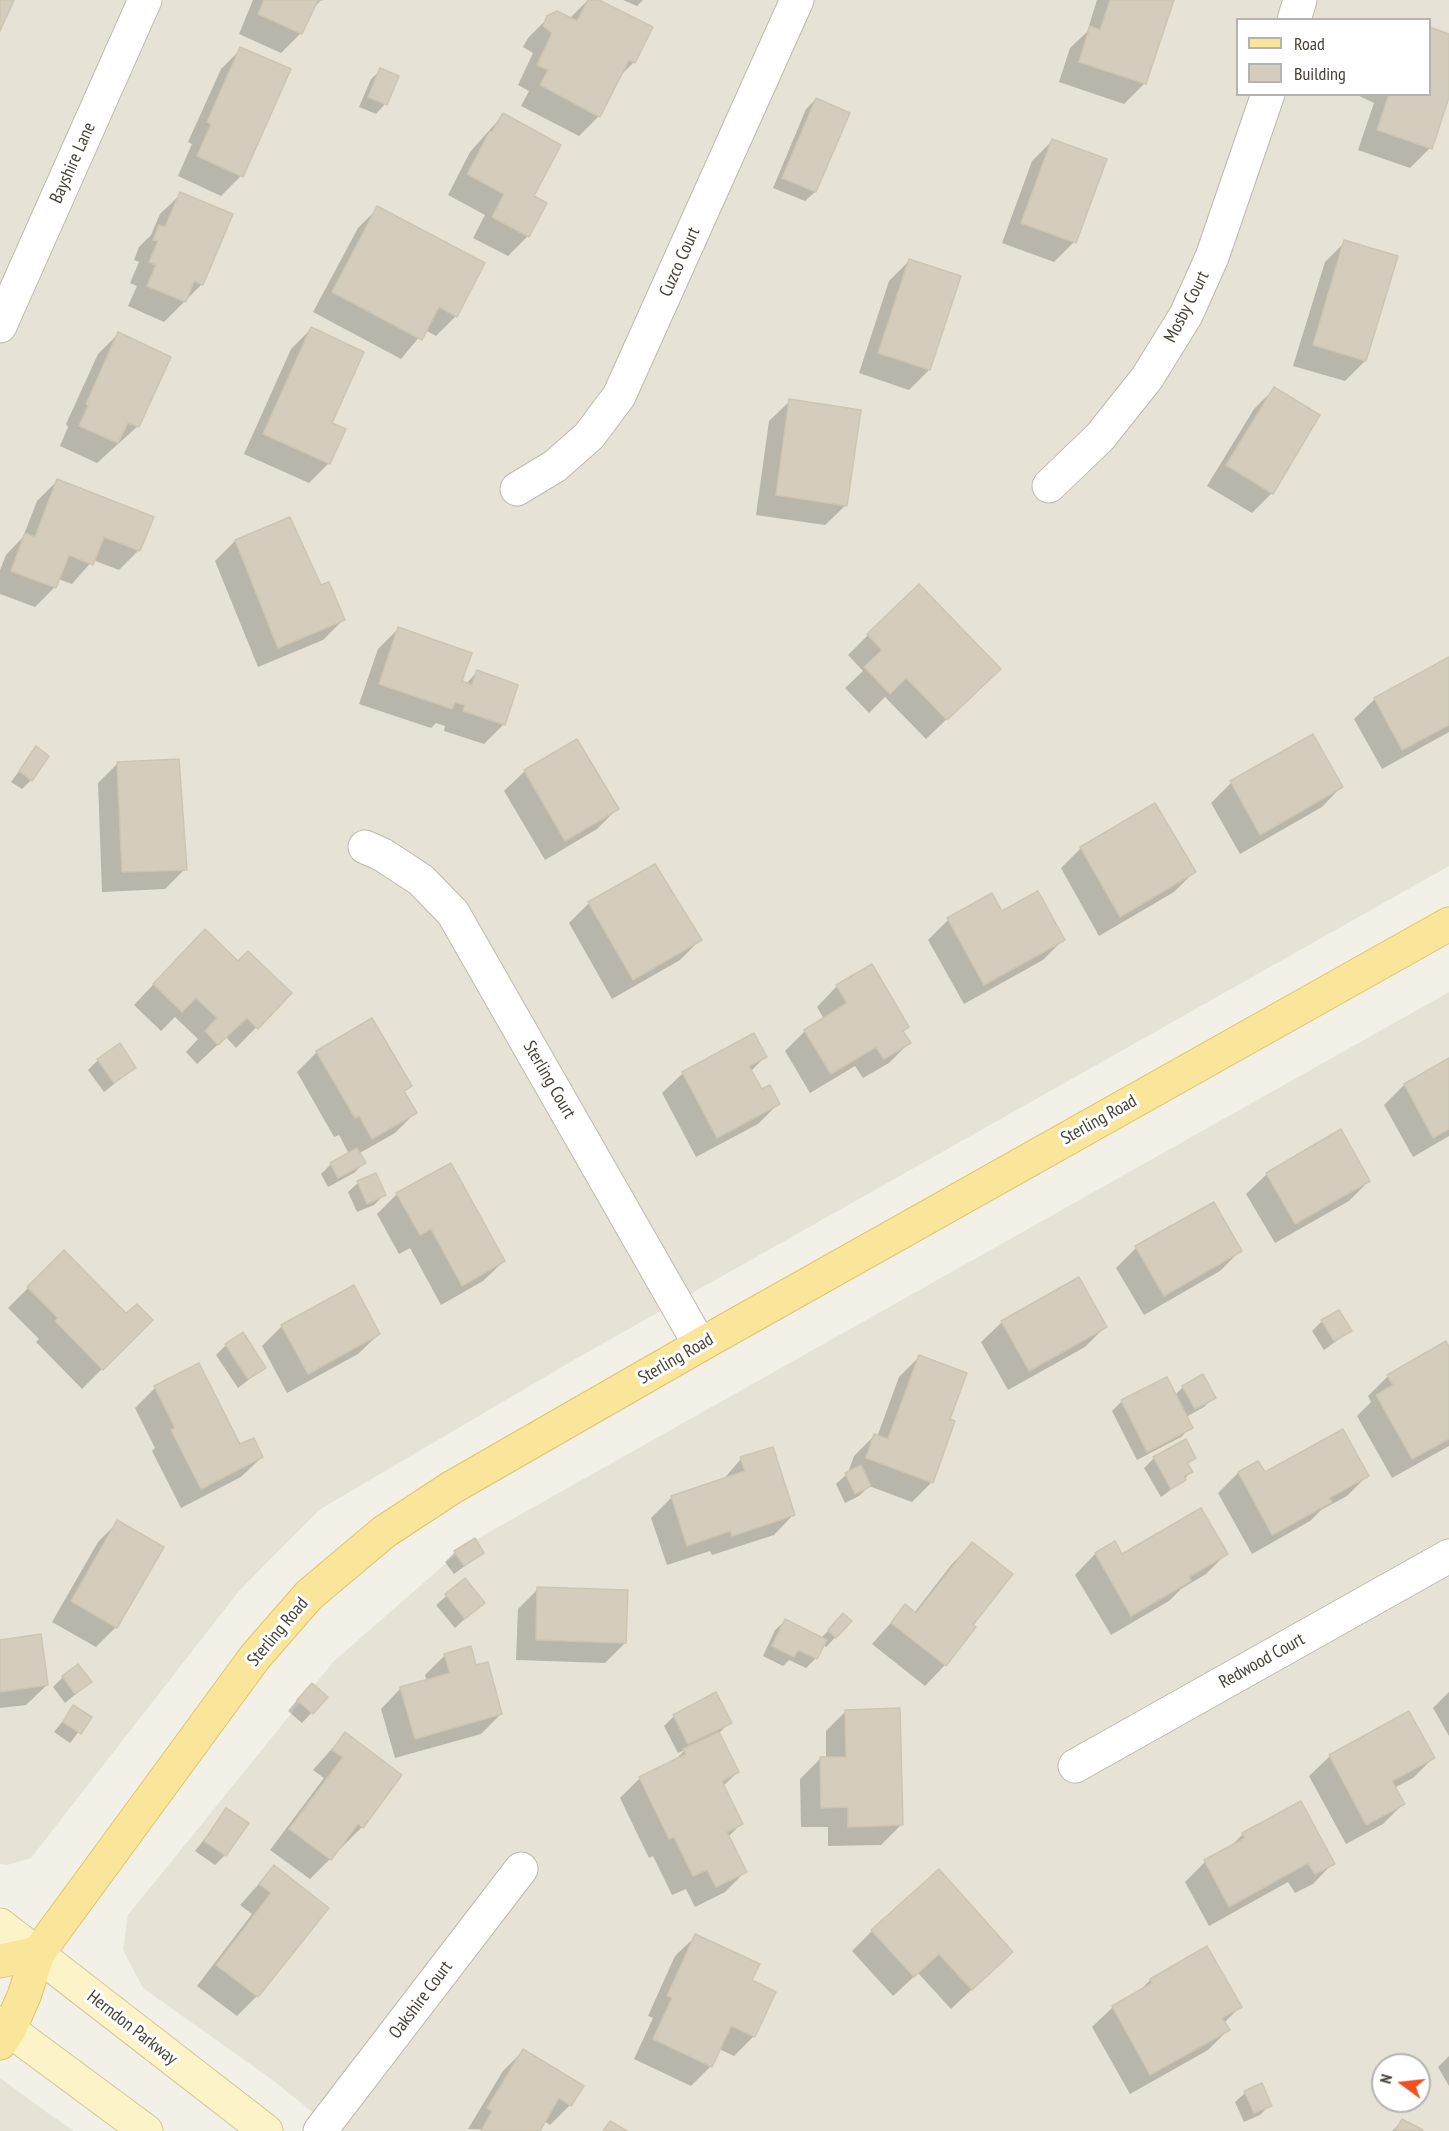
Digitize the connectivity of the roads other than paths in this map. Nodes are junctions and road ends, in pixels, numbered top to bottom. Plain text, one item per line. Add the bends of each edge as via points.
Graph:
1 (145, 0) edge
2 (797, 0) edge
3 (1300, 0) edge
4 (1295, 18) edge
5 (1267, 96) edge
6 (0, 326) edge
7 (1049, 486) dead end
8 (517, 489) dead end
9 (365, 847) dead end
10 (1449, 924) edge
11 (700, 1345) junction
12 (1449, 1556) edge
13 (1075, 1766) dead end
14 (521, 1869) dead end
15 (0, 1924) edge
16 (38, 1953) junction
17 (0, 1961) edge
18 (3, 2032) edge
19 (146, 2131) edge
20 (266, 2131) edge
21 (320, 2131) edge

1 - 6 street, Bayshire Lane
2 - 8 street, Cuzco Court via 619,396 589,436 555,466
3 - 4 street
5 - 7 street, Mosby Court via 1212,257 1186,315 1147,378 1100,436
9 - 11 street, Sterling Court via 421,880 453,913
10 - 11 main road, Sterling Road
11 - 16 main road, Sterling Road via 451,1488 384,1533 309,1595 255,1657
12 - 13 street, Redwood Court
14 - 21 street, Oakshire Court
15 - 16 main road, Herndon Parkway
16 - 17 main road
16 - 18 main road, Sterling Road
16 - 20 main road, Herndon Parkway
18 - 19 main road

